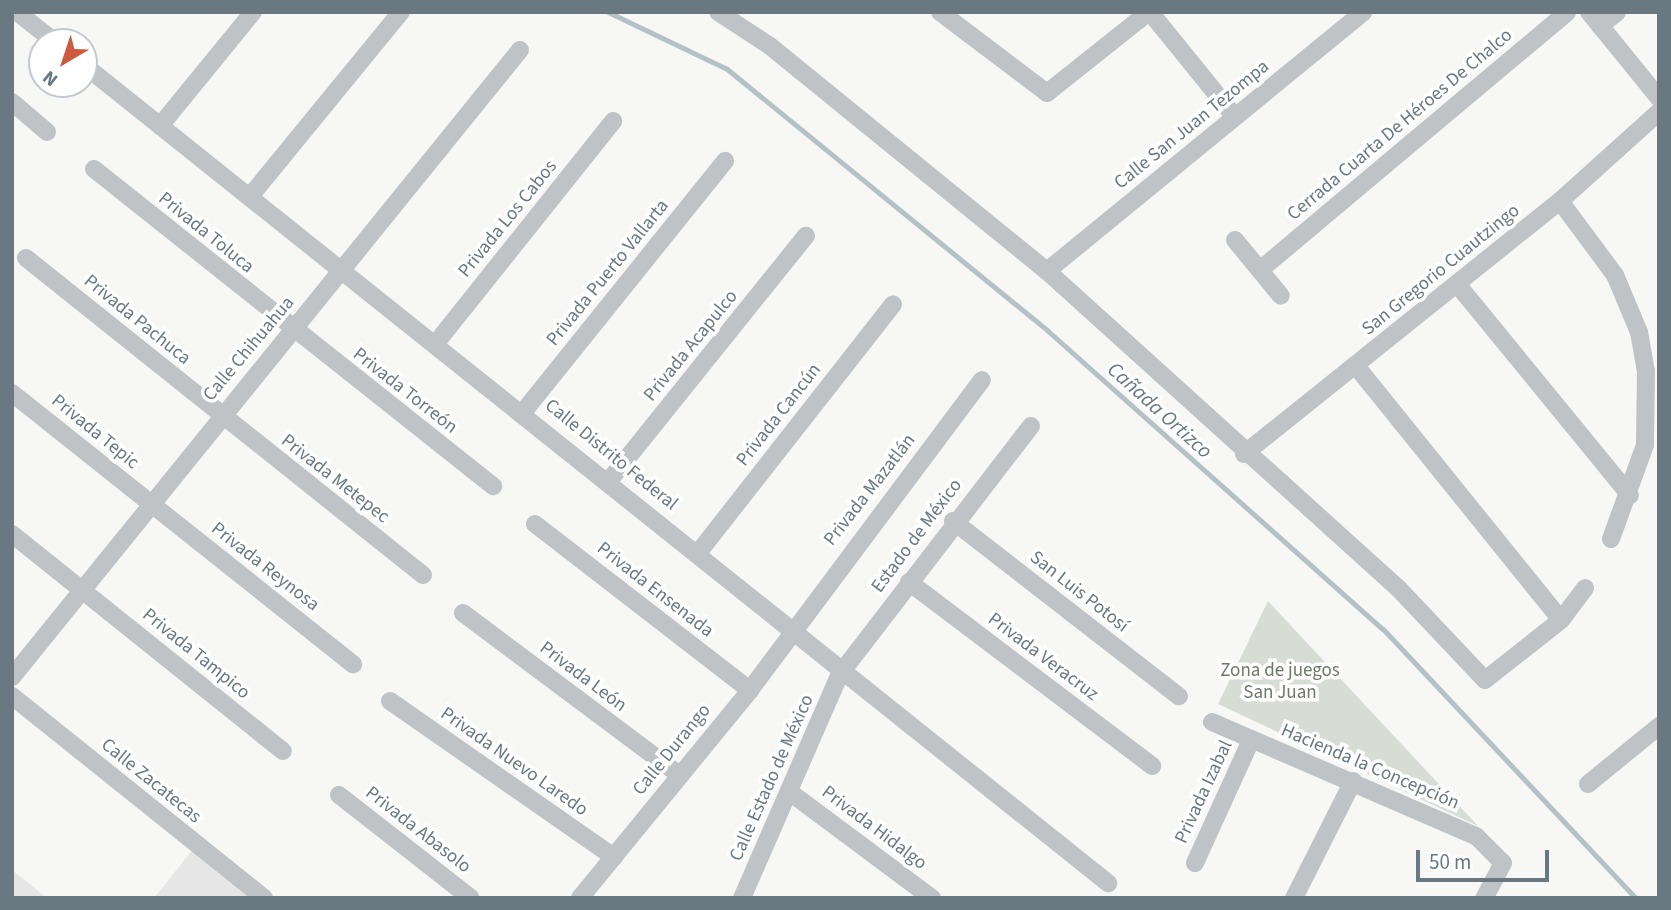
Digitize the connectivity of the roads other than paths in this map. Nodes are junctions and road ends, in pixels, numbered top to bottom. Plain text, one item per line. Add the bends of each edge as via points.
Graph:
1 (17, 12) edge
2 (253, 12) edge
3 (401, 12) edge
4 (718, 12) edge
5 (1149, 12) edge
6 (1364, 12) edge
7 (1567, 12) edge
8 (1617, 12) edge
9 (942, 13) edge
10 (1595, 19) edge
11 (37, 28) edge
12 (520, 50) dead end
13 (98, 76) edge
14 (1659, 98) edge
15 (12, 102) edge
16 (1659, 112) edge
17 (1235, 117) junction
18 (613, 121) dead end
19 (160, 126) junction
20 (47, 131) dead end
21 (725, 162) dead end
22 (94, 169) dead end
23 (252, 194) junction
24 (1560, 201) junction
25 (806, 236) dead end
26 (1235, 240) dead end
27 (26, 258) dead end
28 (1260, 270) junction
29 (344, 271) junction
30 (1047, 271) junction
31 (1457, 284) junction
32 (1281, 296) dead end
33 (893, 304) dead end
34 (291, 329) junction
35 (436, 343) junction
36 (1356, 366) junction
37 (982, 380) dead end
38 (12, 393) edge
39 (524, 411) junction
40 (221, 416) junction
41 (1031, 426) dead end
42 (1244, 454) junction
43 (608, 482) junction
44 (493, 486) dead end
45 (1630, 495) junction
46 (151, 504) junction
47 (953, 521) junction
48 (535, 524) dead end
49 (12, 534) edge
50 (1611, 539) dead end
51 (698, 553) junction
52 (423, 575) dead end
53 (909, 582) junction
54 (1585, 588) dead end
55 (82, 590) junction
56 (463, 613) dead end
57 (1561, 620) junction
58 (791, 626) junction
59 (353, 664) dead end
60 (840, 674) junction
61 (12, 677) edge
62 (750, 690) junction
63 (12, 696) edge
64 (1179, 696) dead end
65 (390, 702) dead end
66 (1212, 722) dead end
67 (1659, 726) edge
68 (1251, 740) junction
69 (283, 751) dead end
70 (1152, 766) dead end
71 (678, 774) junction
72 (1353, 781) junction
73 (1588, 784) dead end
74 (791, 793) junction
75 (339, 795) dead end
76 (614, 857) junction
77 (1195, 863) dead end
78 (1108, 883) dead end
79 (744, 897) edge
80 (264, 898) edge
81 (471, 898) edge
82 (580, 898) edge
83 (932, 898) edge
84 (1294, 898) edge
85 (1484, 898) edge

1 - 11 street
2 - 19 street
3 - 23 street
4 - 30 street via 770,46
5 - 9 street via 1046,93
5 - 17 street
6 - 17 street, Calle San Juan Tezompa
7 - 28 street, Cerrada Cuarta De Héroes De Chalco
8 - 10 street
10 - 14 street
12 - 29 street, Calle Chihuahua
13 - 19 street, Calle Distrito Federal
15 - 20 street
16 - 24 street, San Gregorio Cuautzingo
17 - 30 street, Calle San Juan Tezompa
18 - 35 street, Privada Los Cabos
19 - 23 street, Calle Distrito Federal
21 - 39 street, Privada Puerto Vallarta
22 - 34 street, Privada Toluca
23 - 29 street, Calle Distrito Federal
24 - 31 street, San Gregorio Cuautzingo
24 - 45 street via 1615,275 1639,332 1647,411
25 - 43 street, Privada Acapulco
26 - 28 street
27 - 40 street, Privada Pachuca
28 - 32 street
29 - 34 street, Calle Chihuahua
29 - 35 street, Calle Distrito Federal
30 - 42 street
31 - 36 street, San Gregorio Cuautzingo
31 - 45 street
33 - 51 street, Privada Cancún
34 - 40 street, Calle Chihuahua
34 - 44 street, Privada Torreón
35 - 39 street, Calle Distrito Federal
36 - 42 street, San Gregorio Cuautzingo
36 - 57 street
37 - 58 street, Privada Mazatlán
38 - 46 street, Privada Tepic
39 - 43 street, Calle Distrito Federal
40 - 46 street, Calle Chihuahua
40 - 52 street, Privada Metepec
41 - 47 street, Estado de México
42 - 57 street via 1399,589 1485,680
43 - 51 street, Calle Distrito Federal
45 - 50 street
46 - 55 street, Calle Chihuahua
46 - 59 street, Privada Reynosa
47 - 53 street, Estado de México
47 - 64 street, San Luis Potosí
48 - 62 street, Privada Ensenada
49 - 55 street, Privada Tampico
51 - 58 street, Calle Distrito Federal
53 - 60 street, Estado de México
53 - 70 street, Privada Veracruz
54 - 57 street
55 - 61 street, Calle Chihuahua
55 - 69 street, Privada Tampico
56 - 71 street, Privada León
58 - 60 street, Calle Distrito Federal
58 - 62 street, Calle Durango
60 - 74 street, Calle Estado de México
60 - 78 street, Calle Distrito Federal
62 - 71 street, Calle Durango
63 - 80 street, Calle Zacatecas
65 - 76 street, Privada Nuevo Laredo
66 - 68 street, Hacienda la Concepción
67 - 73 street
68 - 72 street, Hacienda la Concepción
68 - 77 street, Privada Izabal
71 - 76 street, Calle Durango
72 - 84 street
72 - 85 street, Hacienda la Concepción via 1476,836 1503,863
74 - 79 street, Calle Estado de México
74 - 83 street, Privada Hidalgo
75 - 81 street, Privada Abasolo
76 - 82 street, Calle Durango

